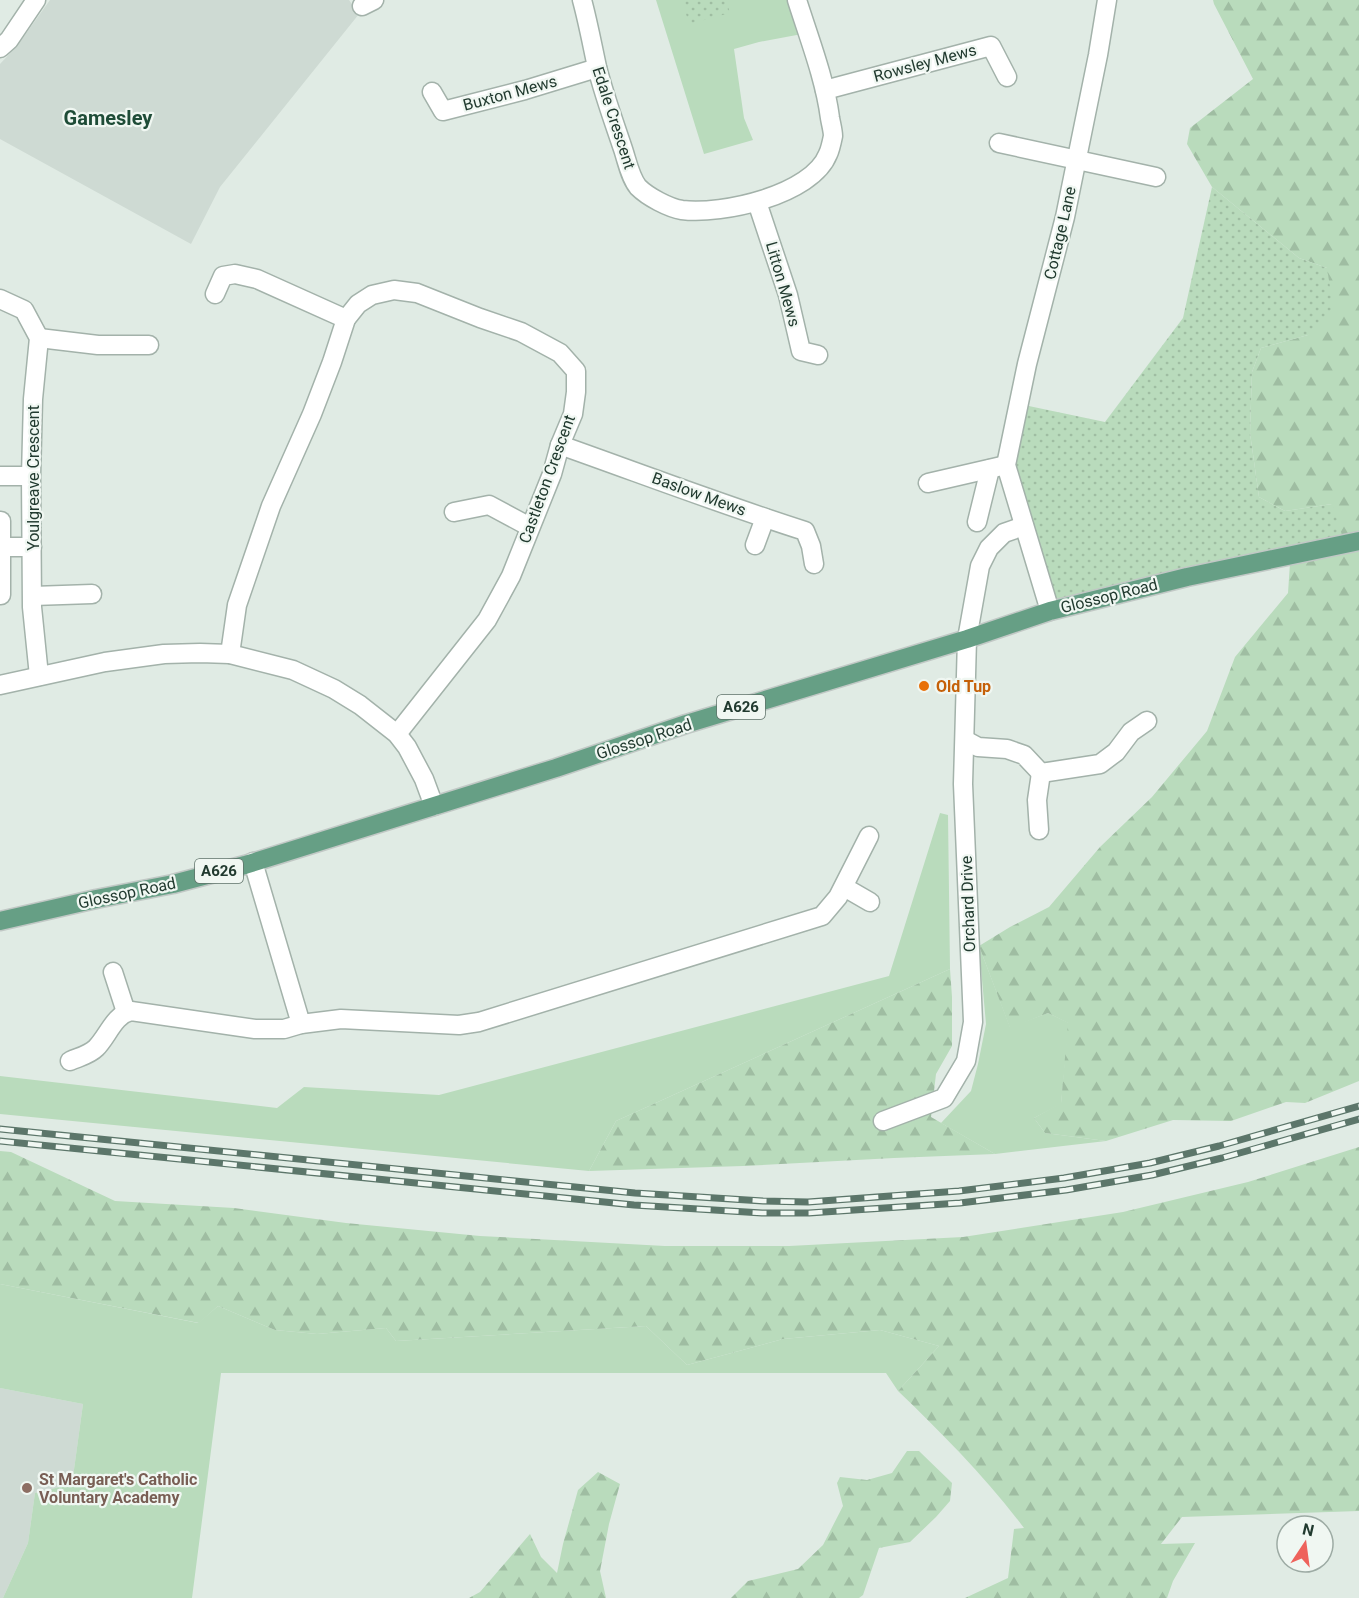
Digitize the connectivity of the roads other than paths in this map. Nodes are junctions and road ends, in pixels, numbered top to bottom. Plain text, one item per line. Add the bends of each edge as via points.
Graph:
1 (36, 0) edge
2 (582, 0) edge
3 (797, 0) edge
4 (1107, 0) edge
5 (0, 48) edge
6 (597, 68) junction
7 (1007, 77) dead end
8 (825, 90) junction
9 (432, 92) dead end
10 (999, 143) dead end
11 (1076, 160) junction
12 (1156, 177) dead end
13 (757, 202) junction
14 (215, 294) dead end
15 (0, 299) edge
16 (346, 319) junction
17 (39, 338) junction
18 (149, 345) dead end
19 (818, 355) dead end
20 (560, 446) junction
21 (998, 467) junction
22 (0, 476) edge
23 (31, 476) junction
24 (928, 483) dead end
25 (454, 512) dead end
26 (765, 518) junction
27 (1, 521) edge
28 (977, 522) dead end
29 (1024, 526) junction
30 (530, 527) junction
31 (1359, 541) edge
32 (755, 545) dead end
33 (1, 547) edge
34 (32, 547) junction
35 (814, 564) dead end
36 (92, 594) dead end
37 (1, 595) edge
38 (33, 596) junction
39 (1050, 611) junction
40 (967, 639) junction
41 (230, 654) junction
42 (39, 676) junction
43 (0, 684) edge
44 (1148, 721) dead end
45 (397, 734) junction
46 (965, 740) junction
47 (1041, 773) junction
48 (434, 806) junction
49 (1039, 830) dead end
50 (868, 836) dead end
51 (253, 862) junction
52 (844, 887) junction
53 (870, 902) dead end
54 (0, 921) edge
55 (113, 972) dead end
56 (126, 1012) junction
57 (301, 1024) junction
58 (70, 1061) dead end
59 (883, 1121) dead end

1 - 5 street
2 - 6 street, Edale Crescent
3 - 8 street, Edale Crescent
4 - 11 street, Cottage Lane
6 - 9 street, Buxton Mews via 442,111
6 - 13 street, Edale Crescent via 638,187 660,203 681,210
7 - 8 street, Rowsley Mews via 991,46
8 - 13 street, Edale Crescent via 833,136 828,155 816,173 794,188
10 - 11 street
11 - 12 street
11 - 21 street, Cottage Lane via 1065,218
13 - 19 street, Litton Mews via 788,295 801,351
14 - 16 street via 223,276 235,274 257,279
15 - 17 street via 24,310
16 - 20 street, Castleton Crescent via 372,295 394,290 417,293 521,332 560,352 576,371 573,414
16 - 41 street, Castleton Crescent via 243,586
17 - 18 street via 98,345
17 - 23 street, Youlgreave Crescent
20 - 26 street, Baslow Mews
20 - 30 street, Castleton Crescent
21 - 24 street
21 - 28 street, Cottage Lane
21 - 29 street, Cottage Lane
22 - 23 street
23 - 34 street, Youlgreave Crescent
25 - 30 street via 489,505
26 - 32 street
26 - 35 street, Baslow Mews via 805,531
27 - 33 street
29 - 39 street, Cottage Lane
29 - 40 street via 1004,533 989,548 980,566
30 - 45 street, Castleton Crescent via 511,576 487,620
31 - 39 main road, Glossop Road / A626
33 - 34 street
33 - 37 street
34 - 38 street, Youlgreave Crescent
36 - 38 street
38 - 42 street, Youlgreave Crescent
39 - 40 main road, Glossop Road / A626
40 - 46 street, Orchard Drive
40 - 48 main road, Glossop Road / A626
41 - 42 street via 164,654
41 - 45 street via 293,670 334,688
42 - 43 street
44 - 47 street via 1131,732 1116,752 1100,764
45 - 48 street via 424,779
46 - 47 street via 978,747 1024,755
46 - 59 street, Orchard Drive via 963,784 973,1022 966,1061 944,1098
47 - 49 street via 1037,800
48 - 51 main road, Glossop Road / A626
50 - 52 street
51 - 54 main road, Glossop Road / A626 via 172,884
51 - 57 street
52 - 53 street
52 - 57 street via 822,916 479,1022 459,1025 341,1019
55 - 56 street
56 - 57 street via 255,1029 284,1029
56 - 58 street via 97,1047

